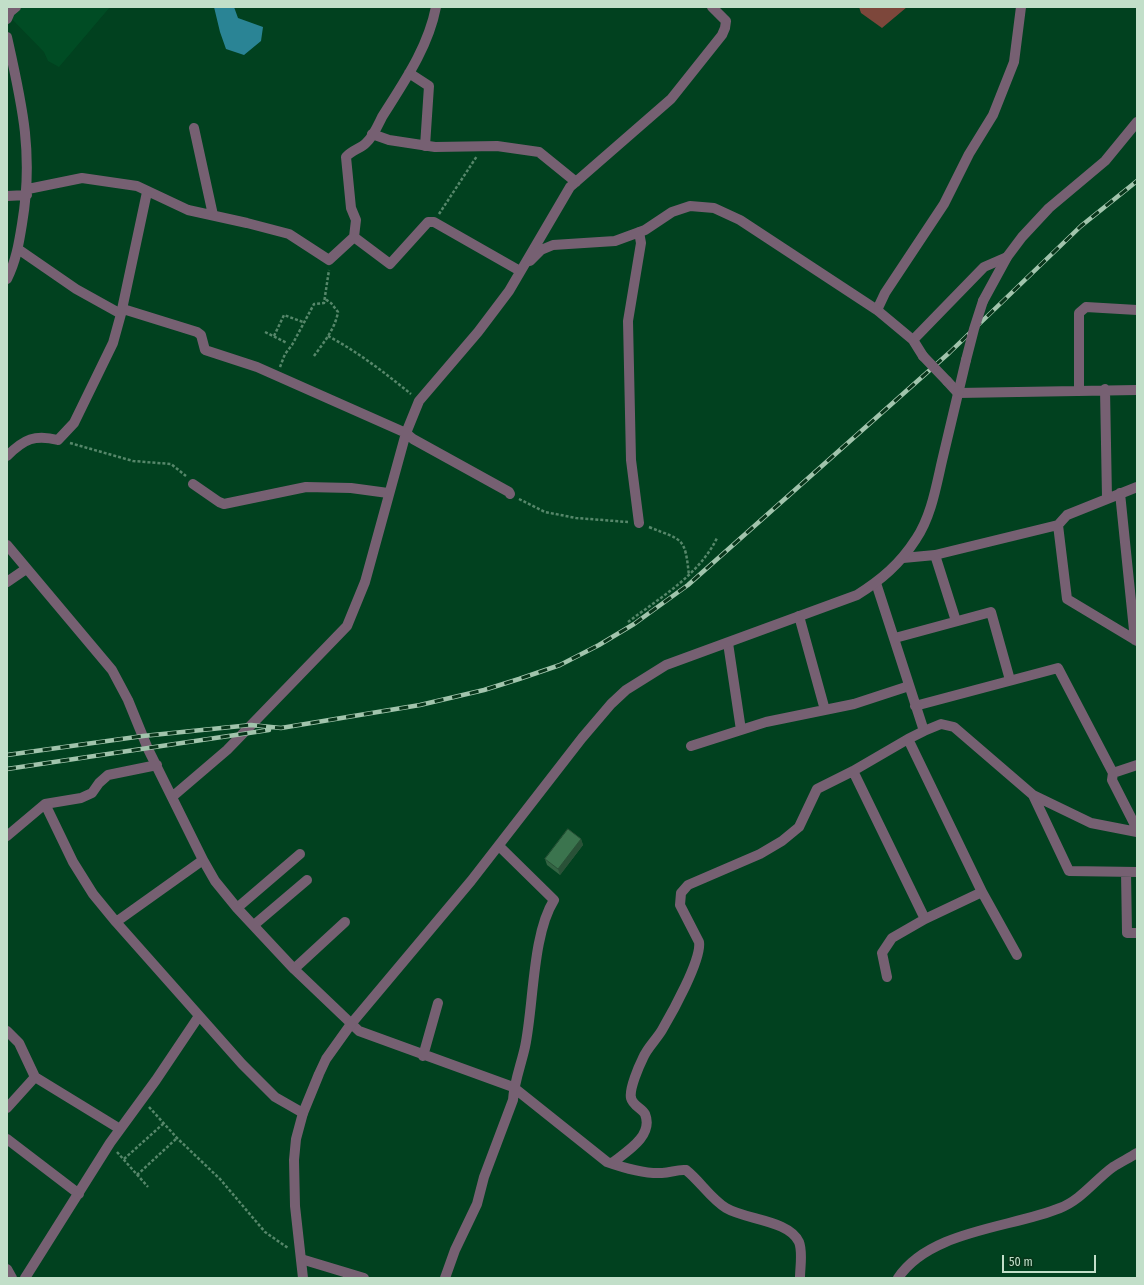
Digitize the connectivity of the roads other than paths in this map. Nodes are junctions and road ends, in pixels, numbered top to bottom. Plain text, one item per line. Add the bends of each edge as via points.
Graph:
1 (16, 7) edge
2 (436, 7) edge
3 (712, 7) edge
4 (1021, 7) edge
5 (7, 19) edge
6 (7, 37) edge
7 (409, 74) junction
8 (1137, 122) edge
9 (194, 128) dead end
10 (372, 134) junction
11 (425, 146) junction
12 (576, 182) junction
13 (27, 192) junction
14 (147, 192) junction
15 (7, 196) edge
16 (213, 215) junction
17 (639, 232) junction
18 (354, 237) junction
19 (18, 249) junction
20 (1007, 257) junction
21 (520, 271) junction
22 (7, 279) edge
23 (878, 310) junction
24 (1137, 310) edge
25 (122, 311) junction
26 (913, 340) junction
27 (1079, 389) junction
28 (1105, 389) junction
29 (1137, 390) edge
30 (958, 393) junction
31 (406, 433) junction
32 (7, 456) edge
33 (193, 484) road end
34 (1137, 487) edge
35 (388, 493) junction
36 (1120, 493) junction
37 (510, 494) road end
38 (1107, 498) junction
39 (639, 523) road end
40 (1058, 525) junction
41 (7, 545) edge
42 (936, 555) junction
43 (903, 558) junction
44 (26, 569) junction
45 (7, 582) edge
46 (876, 583) junction
47 (799, 616) junction
48 (956, 621) junction
49 (895, 638) junction
50 (1136, 640) edge
51 (728, 643) junction
52 (1010, 680) junction
53 (909, 686) junction
54 (915, 706) junction
55 (824, 710) junction
56 (741, 730) junction
57 (924, 731) junction
58 (908, 739) junction
59 (691, 746) dead end
60 (157, 765) junction
61 (1137, 765) edge
62 (853, 771) junction
63 (1114, 773) junction
64 (1033, 795) junction
65 (172, 797) junction
66 (45, 804) junction
67 (1137, 831) edge
68 (7, 836) edge
69 (499, 846) junction
70 (300, 854) dead end
71 (203, 860) junction
72 (1126, 872) junction
73 (1137, 872) edge
74 (307, 880) dead end
75 (982, 892) junction
76 (237, 908) junction
77 (926, 919) junction
78 (116, 922) junction
79 (346, 922) dead end
80 (254, 925) junction
81 (1137, 933) edge
82 (1017, 955) dead end
83 (294, 969) junction
84 (887, 977) dead end
85 (438, 1003) dead end
86 (199, 1016) junction
87 (352, 1024) junction
88 (7, 1031) edge
89 (423, 1056) junction
90 (34, 1077) junction
91 (514, 1087) junction
92 (7, 1108) edge
93 (303, 1113) junction
94 (120, 1129) junction
95 (7, 1140) edge
96 (1137, 1153) edge
97 (612, 1163) junction
98 (79, 1194) junction
99 (301, 1255) junction
100 (7, 1269) edge
101 (12, 1278) edge
102 (25, 1278) edge
103 (303, 1278) edge
104 (364, 1278) edge
105 (444, 1278) edge
106 (800, 1278) edge
107 (898, 1278) edge

1 - 5 street
2 - 7 street via 434,19
3 - 12 street via 726,21 722,35 671,99
4 - 23 street via 1014,62 993,115 969,154 944,204 885,293
6 - 13 street via 24,116 28,151
7 - 10 street
7 - 11 street via 429,86
8 - 20 street via 1105,161 1037,219
9 - 16 street
10 - 11 street
10 - 18 street via 367,143 346,157 351,208 356,220
11 - 12 street via 497,146 538,152
12 - 21 street via 570,187
13 - 14 street via 82,178 137,186
13 - 15 street
13 - 19 street
14 - 16 street via 188,210
14 - 25 street
16 - 18 street via 289,234 330,260
17 - 21 street via 614,241 553,244 541,250
17 - 23 street via 672,212 690,206 714,208 740,220
17 - 39 street via 641,243 628,322 630,460
18 - 21 street via 390,264 428,222 434,222
19 - 22 street
19 - 25 street via 76,289
20 - 26 street via 984,267
20 - 30 street, bridge via 984,301 974,329
21 - 31 street via 509,291 478,332 419,401
23 - 26 street
24 - 27 street via 1086,307 1078,313
25 - 31 street via 197,332 201,335 205,350 276,375
25 - 32 street via 112,343 74,422 58,440 33,437
26 - 30 street, bridge via 923,356
27 - 28 street
27 - 30 street
28 - 29 street
28 - 38 street
30 - 43 street via 927,518
31 - 35 street
31 - 37 street
33 - 35 street via 224,504 306,487 351,488
34 - 36 street
35 - 65 street via 365,582 347,626 227,750
36 - 38 street
36 - 50 street
38 - 40 street via 1067,515
40 - 42 street
40 - 50 street via 1067,599
41 - 44 street
42 - 43 street
42 - 48 street
43 - 46 street
44 - 45 street
44 - 60 street via 112,670
46 - 47 street via 857,596
46 - 49 street
47 - 51 street
47 - 55 street
48 - 49 street
48 - 52 street via 991,612
49 - 53 street
51 - 56 street
51 - 69 street via 666,664 626,690 592,727
52 - 54 street
52 - 63 street via 1058,668
53 - 54 street
53 - 55 street via 854,704
54 - 57 street
55 - 56 street
56 - 59 street
57 - 58 street
57 - 64 street via 941,724 954,727
58 - 62 street
58 - 75 street
60 - 65 street
60 - 66 street via 108,775 92,793 81,798
61 - 63 street
62 - 77 street
62 - 97 street via 817,789 798,827 782,841 741,863 688,885 681,893 680,905 699,942 697,962 661,1031 643,1056 636,1076 631,1097 633,1103 644,1112 644,1134
63 - 67 street via 1112,780
64 - 67 street via 1091,823
64 - 72 street via 1069,871
65 - 71 street
66 - 68 street
66 - 78 street via 73,862 93,894
69 - 87 street
69 - 91 street via 554,900 544,919 525,1046
70 - 76 street
71 - 76 street via 215,881
71 - 78 street
72 - 73 street
72 - 81 street via 1127,933
74 - 80 street
75 - 77 street
75 - 82 street
76 - 80 street
77 - 84 street via 892,938 882,953
78 - 86 street
79 - 83 street
80 - 83 street
83 - 87 street
85 - 89 street
86 - 93 street via 275,1097
86 - 94 street
87 - 89 street via 359,1031
87 - 93 street via 326,1060 310,1091
88 - 90 street via 18,1043
89 - 91 street
90 - 92 street
90 - 94 street
91 - 97 street
91 - 105 street via 508,1119 484,1177 477,1204
93 - 99 street via 294,1160 295,1206
94 - 98 street
95 - 98 street
96 - 107 street via 1113,1167 1080,1196 1061,1208 948,1242 918,1258 902,1271
97 - 106 street via 623,1168 660,1174 678,1169 686,1170 724,1207 738,1215 791,1231 799,1242
98 - 102 street
99 - 103 street
99 - 104 street
100 - 101 street

